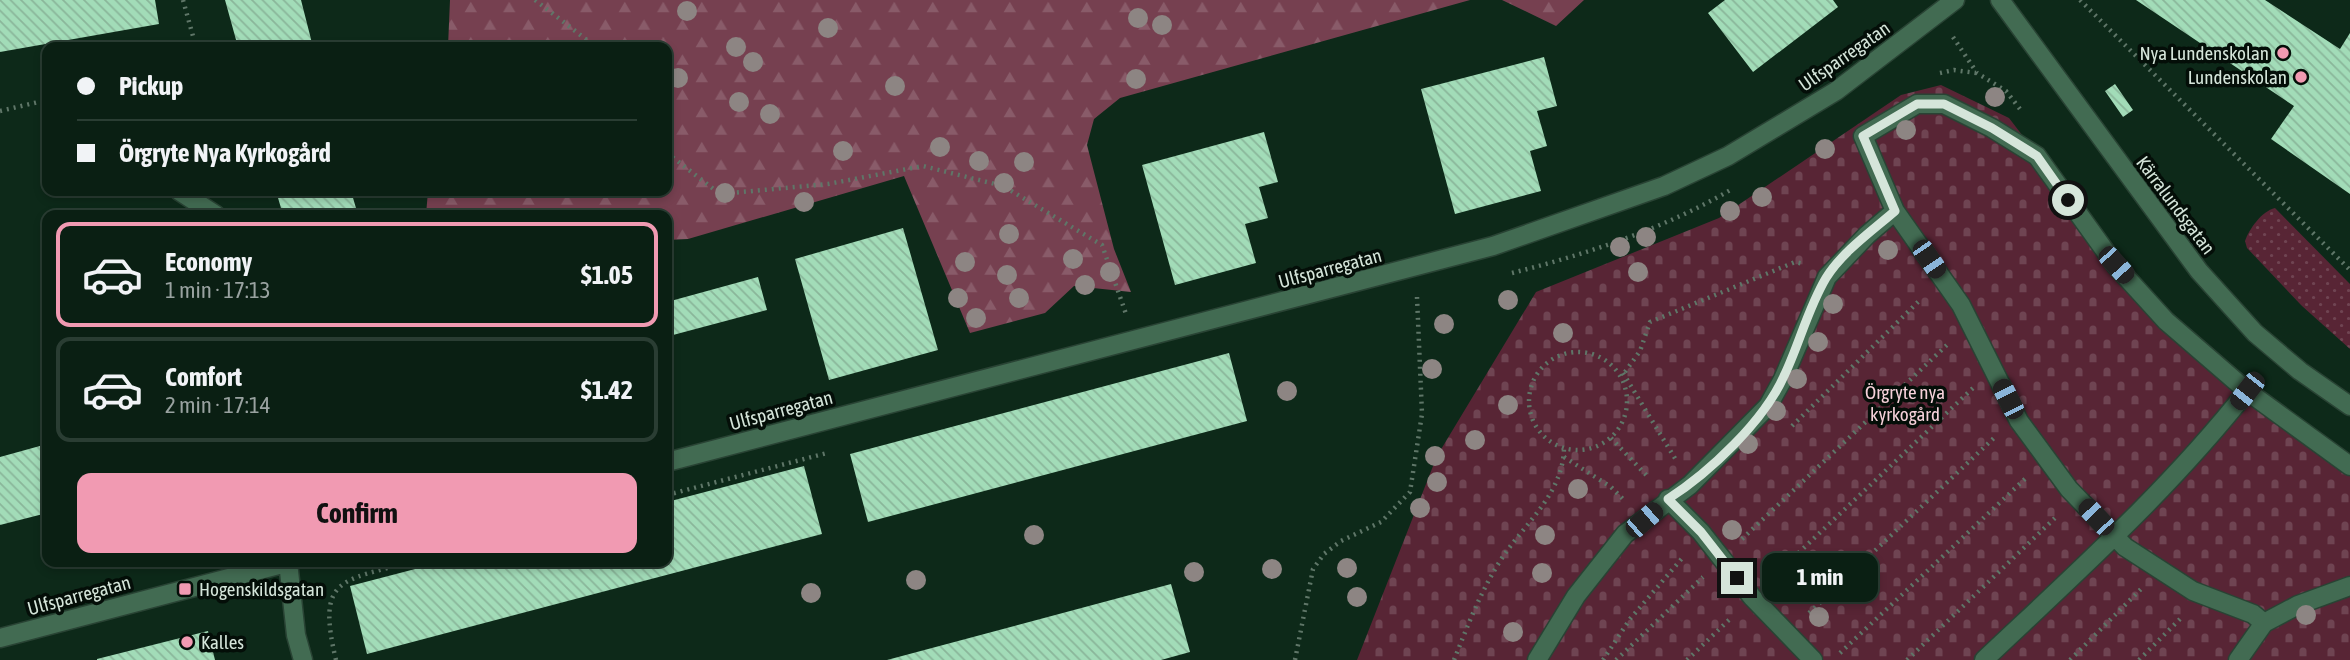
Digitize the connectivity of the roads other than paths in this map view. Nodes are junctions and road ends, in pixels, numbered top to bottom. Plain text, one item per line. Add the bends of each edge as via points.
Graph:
1 (1955, 0) edge
2 (2000, 0) edge
3 (187, 196) edge
4 (208, 210) edge
5 (1895, 211) junction
6 (2247, 391) junction
7 (2350, 406) edge
8 (672, 461) edge
9 (2350, 466) edge
10 (1668, 499) junction
11 (2115, 537) junction
12 (270, 567) edge
13 (289, 567) edge
14 (2349, 584) edge
15 (2264, 623) junction
16 (0, 638) edge
17 (303, 660) edge
18 (1537, 660) edge
19 (1813, 660) edge
20 (1984, 660) edge
21 (2238, 660) edge

1 - 8 street, Ulfsparregatan via 1836,91 1728,156 1664,187 1493,246
2 - 7 street, Kärralundsgatan via 2199,271 2255,332
3 - 4 street
5 - 6 street via 1863,136 1917,104 1944,104 1992,128 2037,156 2116,265 2166,321
5 - 10 street via 1827,277 1768,406 1690,485
5 - 11 street via 1943,279 2017,416 2077,497
6 - 9 street
6 - 11 street via 2209,439
10 - 18 street via 1625,534 1576,596
10 - 19 street
11 - 15 street via 2160,570
11 - 20 street
12 - 16 street, Ulfsparregatan
13 - 17 street
14 - 15 street
15 - 21 street

